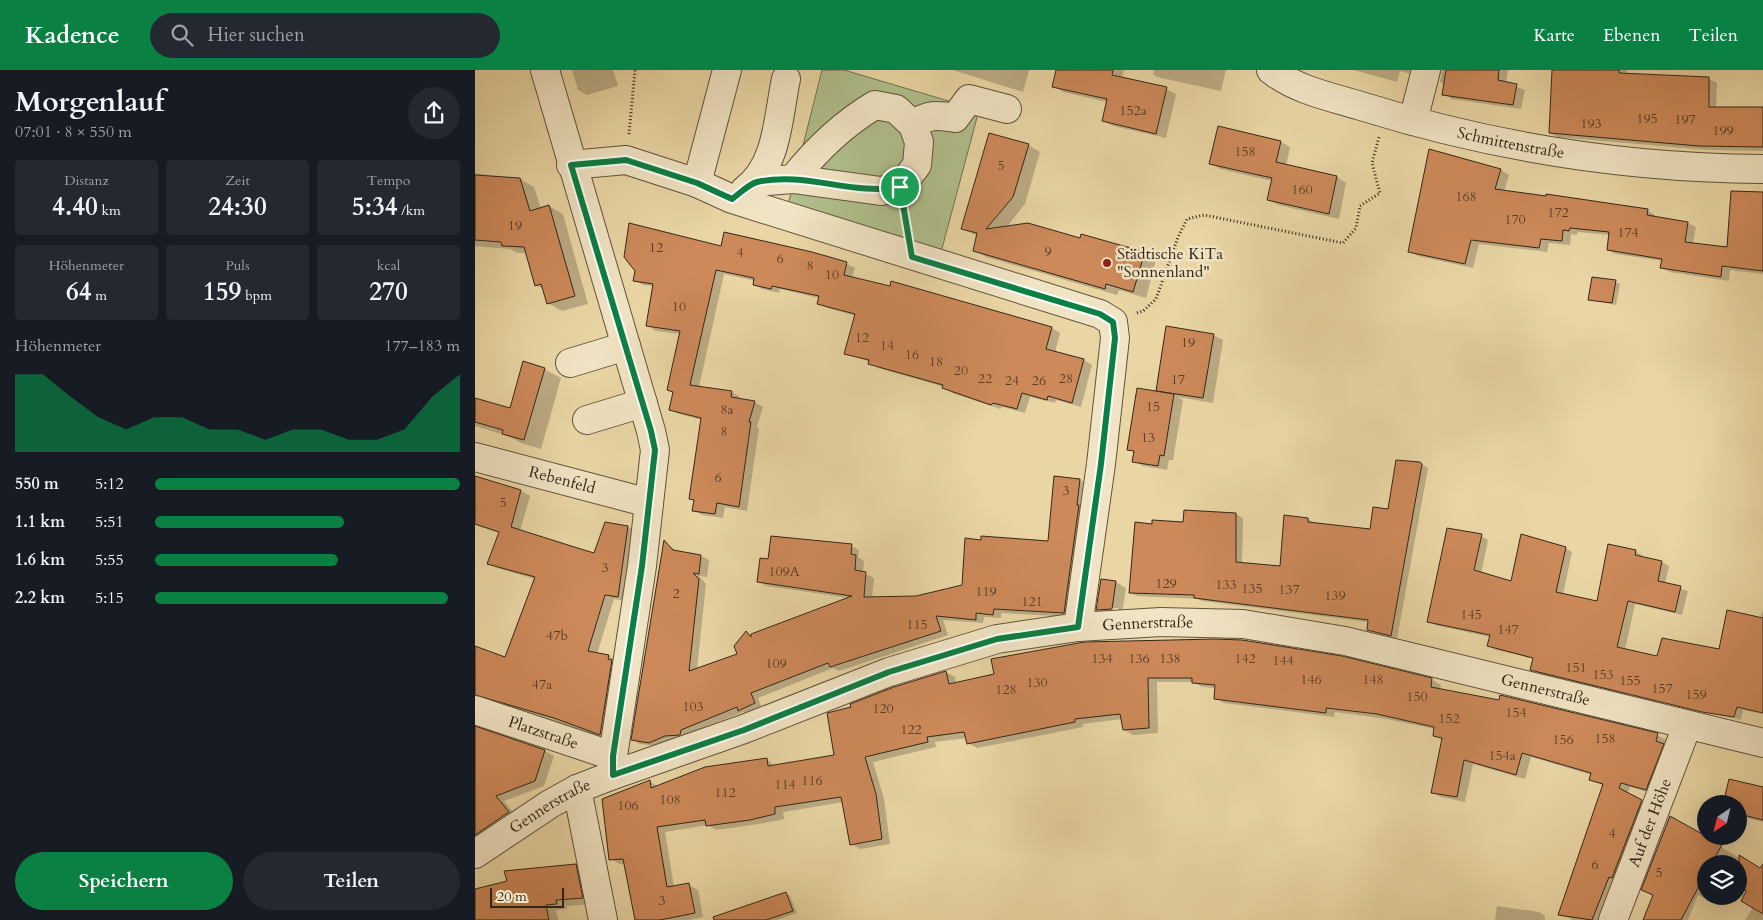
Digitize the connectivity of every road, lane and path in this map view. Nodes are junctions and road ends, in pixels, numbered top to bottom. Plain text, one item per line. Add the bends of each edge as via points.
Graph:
1 (545, 70) edge
2 (635, 70) edge
3 (727, 70) edge
4 (1271, 70) edge
5 (1426, 70) edge
6 (786, 79) dead end
7 (1007, 109) dead end
8 (1384, 114) junction
9 (1413, 121) junction
10 (913, 125) junction
11 (626, 160) junction
12 (571, 165) junction
13 (1763, 169) edge
14 (793, 179) junction
15 (756, 182) junction
16 (697, 183) junction
17 (900, 187) junction
18 (732, 199) junction
19 (912, 257) junction
20 (1113, 322) junction
21 (626, 346) junction
22 (570, 363) dead end
23 (643, 403) junction
24 (587, 420) dead end
25 (475, 457) edge
26 (649, 503) junction
27 (1078, 627) junction
28 (475, 710) edge
29 (1687, 726) junction
30 (1763, 743) edge
31 (613, 766) junction
32 (577, 789) junction
33 (475, 854) edge
34 (603, 920) edge
35 (1613, 920) edge

1 - 12 street
2 - 11 path
3 - 16 street
4 - 8 street, Schmittenstraße via 1305,89
5 - 9 street
6 - 15 street via 769,160
7 - 10 street via 969,99 955,118 933,115
8 - 9 street, Schmittenstraße
8 - 20 path via 1372,163 1381,193 1360,206 1356,228 1343,243 1204,215 1187,218 1156,299 1143,311
9 - 13 street, Schmittenstraße via 1510,146 1613,161 1692,169
10 - 14 street via 896,109 875,105 858,115 812,155
10 - 17 street via 919,142 917,165
11 - 12 street
11 - 16 street
12 - 21 street
14 - 15 street
14 - 17 street via 881,191
15 - 18 street
16 - 18 street
17 - 19 path
18 - 19 street
19 - 20 street via 1100,314
20 - 27 street via 1115,338 1104,435
21 - 22 street
21 - 23 street
23 - 24 street
23 - 26 street via 655,450
25 - 26 street, Rebenfeld
26 - 31 street
27 - 29 street, Gennerstraße via 1161,622 1243,624 1345,641 1440,662
27 - 31 street, Gennerstraße via 997,639 889,672 744,730
28 - 31 street, Platzstraße
29 - 30 street, Gennerstraße
29 - 35 street, Auf der Höhe
31 - 32 street, Gennerstraße
32 - 33 street, Gennerstraße
32 - 34 street

